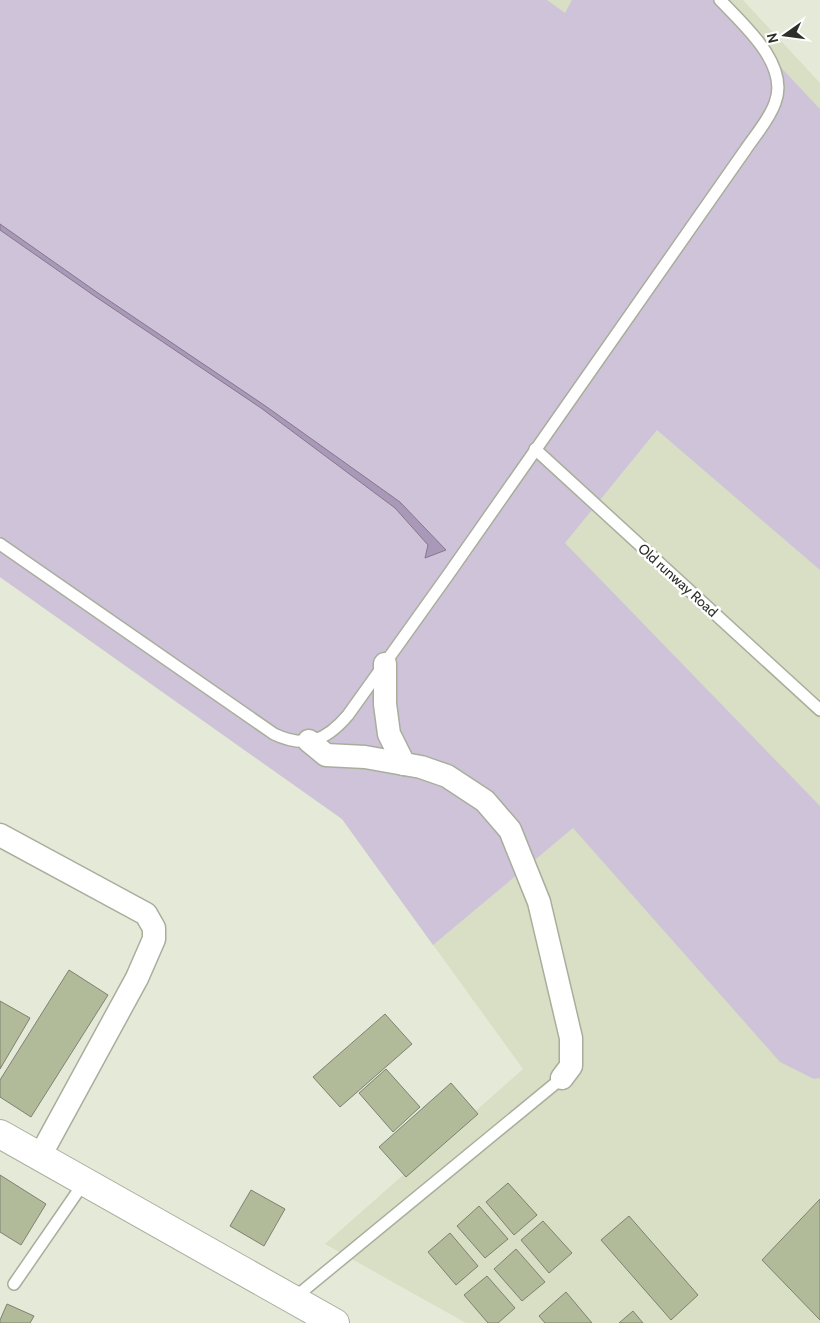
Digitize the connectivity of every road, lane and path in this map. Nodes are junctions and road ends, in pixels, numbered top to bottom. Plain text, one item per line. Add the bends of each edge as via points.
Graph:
1 (720, 0) edge
2 (535, 450) junction
3 (0, 544) edge
4 (385, 664) junction
5 (820, 710) edge
6 (309, 741) junction
7 (404, 764) junction
8 (0, 835) edge
9 (562, 1078) joint
10 (0, 1134) edge
11 (40, 1156) junction
12 (85, 1181) junction
13 (14, 1284) dead end
14 (293, 1299) junction
15 (335, 1323) edge

1 - 2 lane via 771,60 778,90 775,102 751,142
2 - 4 lane
2 - 5 lane, Old runway Road
3 - 6 lane via 274,734 287,740
4 - 6 lane via 339,725 320,738
4 - 7 street via 389,734
6 - 7 street via 326,755
7 - 9 street via 447,776 485,801 510,830 539,902 572,1038 571,1066
8 - 11 street via 146,914 154,928 154,939 137,978
9 - 14 lane
10 - 11 main road
11 - 12 main road
12 - 13 lane
12 - 14 main road
14 - 15 main road

